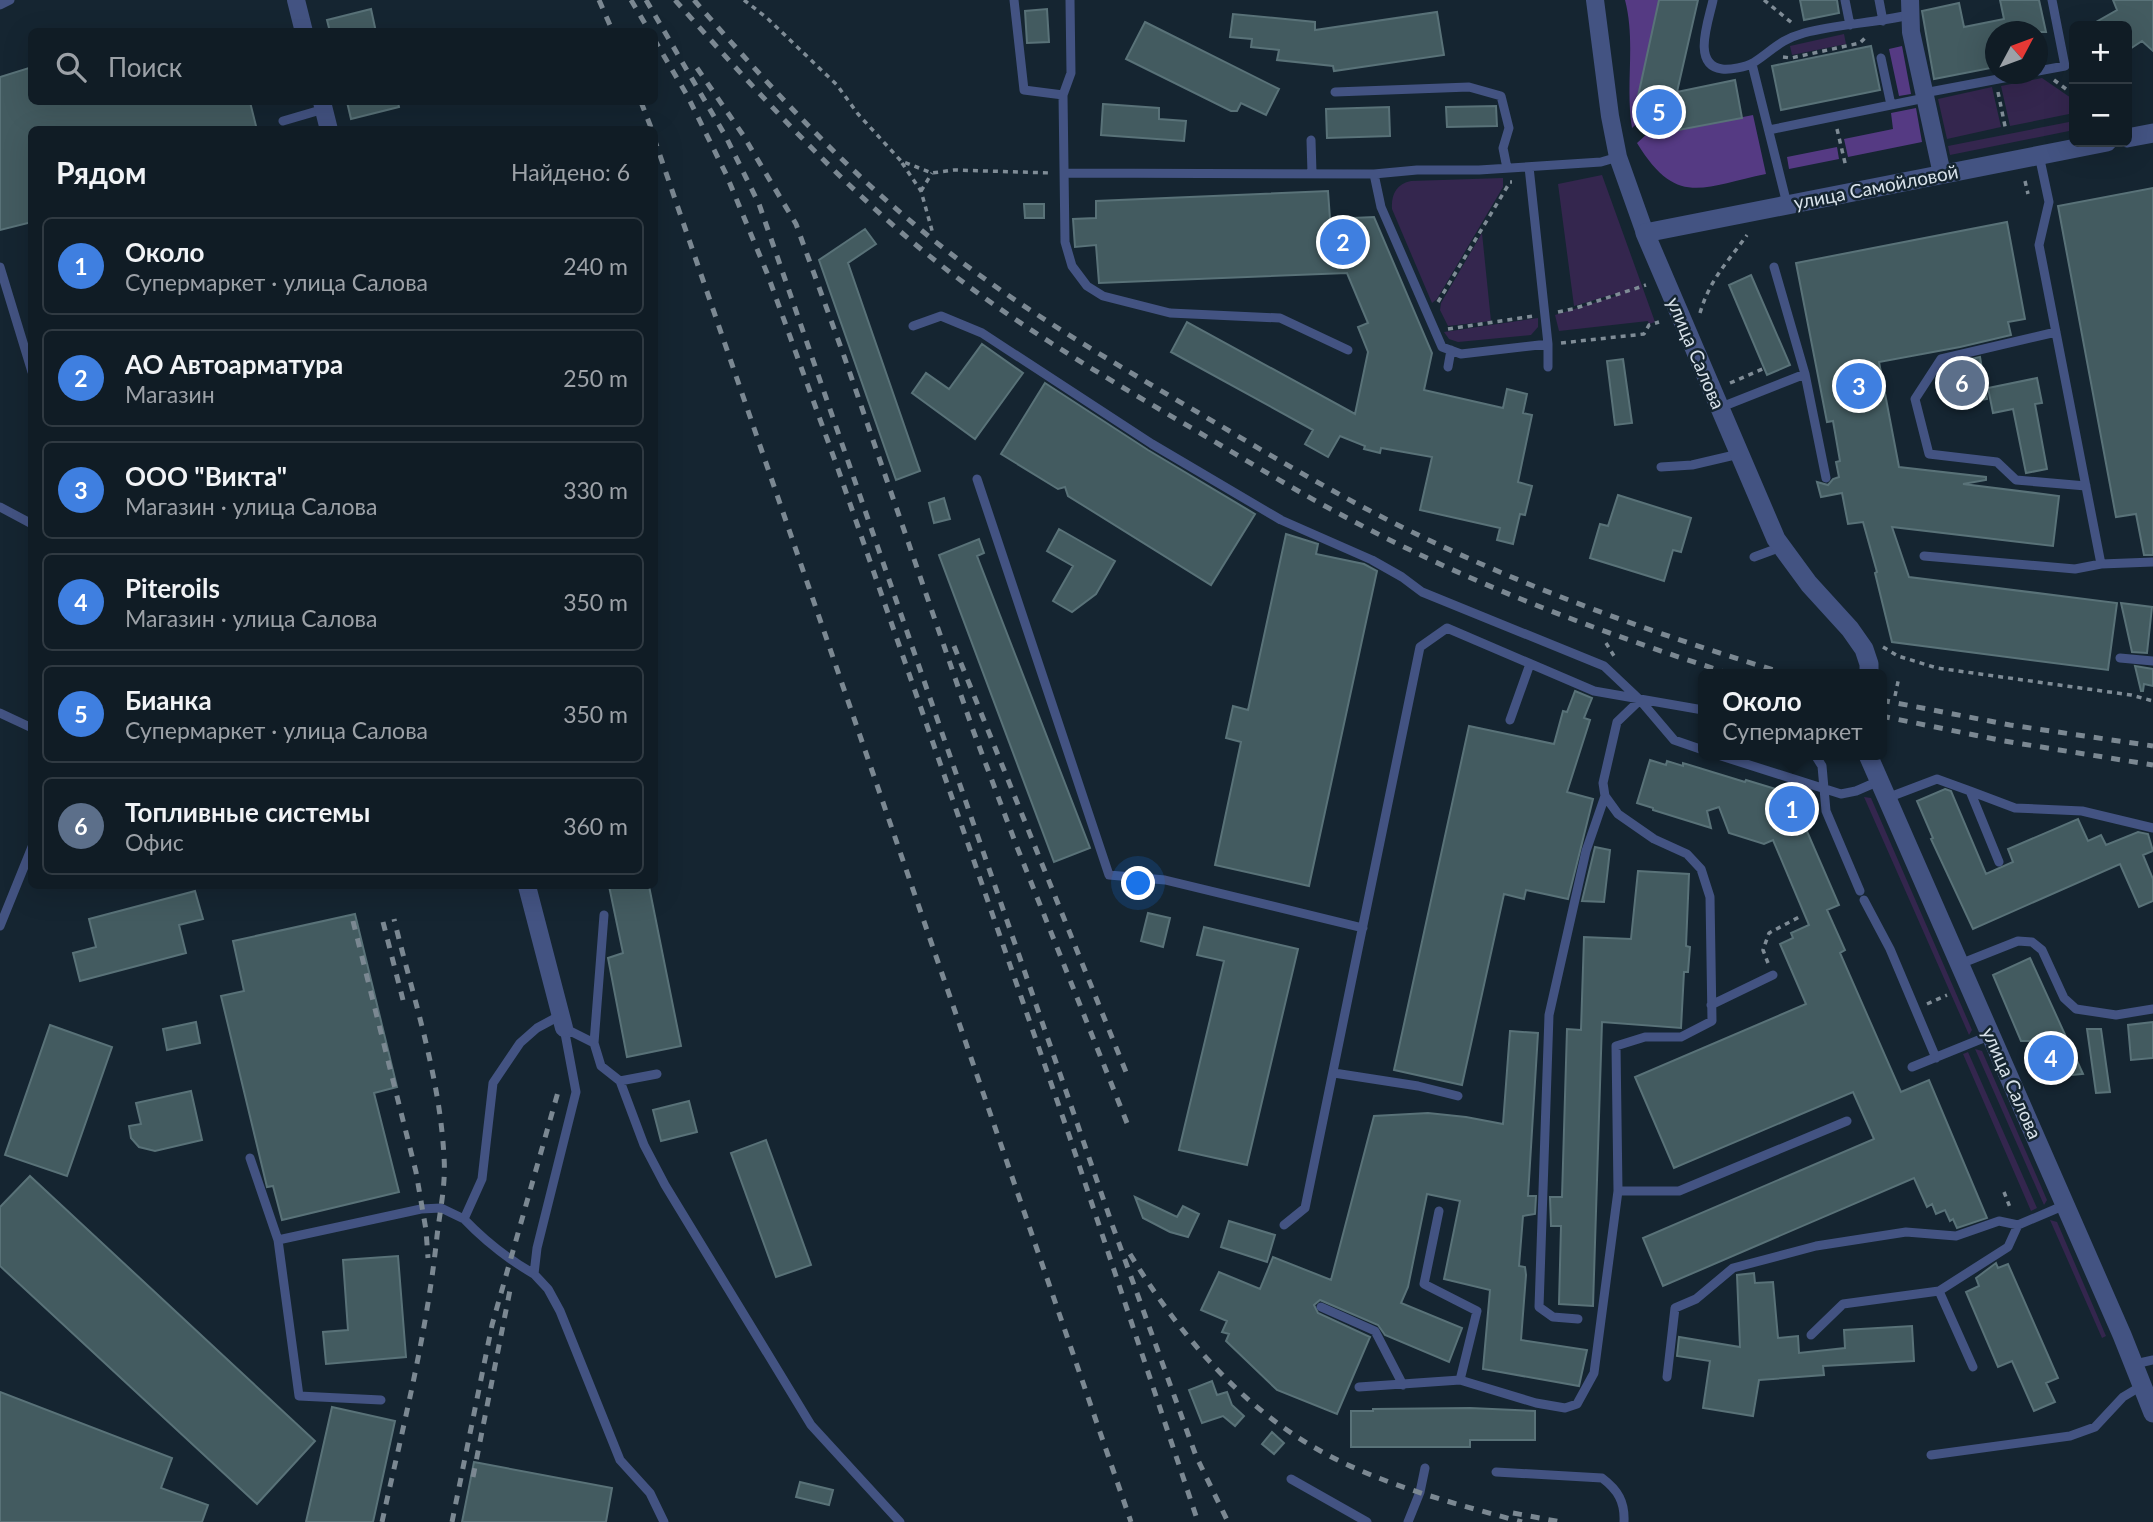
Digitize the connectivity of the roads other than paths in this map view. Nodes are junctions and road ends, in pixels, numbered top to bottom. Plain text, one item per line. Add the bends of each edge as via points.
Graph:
1 (10, 0) edge
2 (296, 0) edge
3 (1014, 0) edge
4 (1070, 0) edge
5 (1595, 0) edge
6 (1713, 0) edge
7 (1845, 0) edge
8 (1879, 0) edge
9 (2052, 0) edge
10 (0, 5) edge
11 (1910, 7) edge
12 (1883, 21) junction
13 (1850, 25) junction
14 (303, 28) edge
15 (1881, 58) dead end
16 (1752, 64) junction
17 (2048, 69) edge
18 (1985, 81) edge
19 (1335, 92) dead end
20 (1063, 94) junction
21 (1925, 96) junction
22 (323, 105) edge
23 (1891, 105) junction
24 (283, 121) dead end
25 (328, 126) edge
26 (1769, 130) junction
27 (2153, 133) edge
28 (2132, 137) edge
29 (1311, 141) dead end
30 (2078, 147) edge
31 (2039, 155) junction
32 (1618, 157) junction
33 (1530, 167) junction
34 (1507, 168) junction
35 (1065, 173) junction
36 (1312, 173) junction
37 (1374, 174) junction
38 (1942, 174) junction
39 (1787, 204) junction
40 (1645, 233) junction
41 (0, 267) edge
42 (1774, 267) dead end
43 (913, 326) dead end
44 (2056, 332) junction
45 (1548, 344) junction
46 (1348, 350) dead end
47 (1451, 350) junction
48 (28, 359) edge
49 (1448, 367) dead end
50 (1548, 367) dead end
51 (1805, 374) junction
52 (1719, 408) junction
53 (1739, 454) junction
54 (1661, 467) dead end
55 (1826, 478) dead end
56 (977, 479) dead end
57 (2086, 486) junction
58 (0, 507) edge
59 (28, 522) edge
60 (1781, 547) junction
61 (1924, 556) dead end
62 (1754, 557) dead end
63 (2153, 562) edge
64 (2101, 564) junction
65 (2120, 658) dead end
66 (2153, 661) edge
67 (1530, 664) junction
68 (1868, 669) edge
69 (1640, 700) junction
70 (1698, 709) edge
71 (0, 713) edge
72 (1510, 720) dead end
73 (28, 727) edge
74 (1698, 748) edge
75 (1733, 760) edge
76 (1818, 760) edge
77 (1870, 760) edge
78 (1825, 790) junction
79 (1883, 790) junction
80 (1970, 791) junction
81 (1605, 796) junction
82 (2153, 828) edge
83 (28, 857) edge
84 (1999, 862) dead end
85 (528, 889) edge
86 (604, 915) dead end
87 (0, 926) edge
88 (1363, 928) junction
89 (1960, 964) junction
90 (1773, 975) road end
91 (1712, 1005) junction
92 (2153, 1009) edge
93 (563, 1022) junction
94 (1991, 1035) junction
95 (594, 1043) junction
96 (1936, 1058) junction
97 (1912, 1067) dead end
98 (1334, 1073) junction
99 (657, 1074) dead end
100 (620, 1081) junction
101 (1458, 1096) dead end
102 (1847, 1122) dead end
103 (250, 1158) dead end
104 (1618, 1191) junction
105 (2066, 1205) junction
106 (1438, 1211) dead end
107 (464, 1219) junction
108 (1284, 1225) dead end
109 (2018, 1225) junction
110 (278, 1240) junction
111 (534, 1275) junction
112 (1939, 1291) junction
113 (1321, 1307) dead end
114 (1578, 1319) dead end
115 (1811, 1335) dead end
116 (2144, 1362) edge
117 (1973, 1367) dead end
118 (1667, 1377) dead end
119 (1460, 1380) junction
120 (1403, 1385) junction
121 (2143, 1385) junction
122 (1359, 1387) dead end
123 (381, 1400) dead end
124 (2153, 1413) edge
125 (1931, 1455) dead end
126 (1425, 1468) dead end
127 (1496, 1472) dead end
128 (1290, 1479) dead end
129 (664, 1522) edge
130 (900, 1522) edge
131 (1367, 1522) edge
132 (1408, 1522) edge
133 (1624, 1522) edge

1 - 10 lane
2 - 14 street
3 - 20 lane via 1024,90
4 - 20 lane via 1071,73
5 - 32 street, улица Салова
6 - 16 lane via 1703,45 1705,57 1713,67 1725,70
7 - 13 lane
8 - 12 lane
9 - 17 lane via 2065,66
11 - 12 lane
11 - 21 street
12 - 13 lane
13 - 16 lane via 1786,40
15 - 23 lane
16 - 26 lane
18 - 21 lane
19 - 34 lane via 1469,87 1501,96 1509,128 1503,148
20 - 35 lane
21 - 23 lane
21 - 38 street
22 - 24 lane
22 - 25 street
23 - 26 lane
26 - 39 lane
27 - 28 street
29 - 36 lane
30 - 31 street, улица Самойловой
31 - 38 street, улица Самойловой
31 - 44 lane via 2049,202 2039,246
32 - 33 lane
32 - 40 street, улица Салова
33 - 34 lane
33 - 45 lane
34 - 37 lane
35 - 36 lane
35 - 46 lane via 1065,242 1072,266 1087,286 1103,296 1170,313 1280,318
36 - 37 lane
37 - 47 lane via 1381,207 1427,315 1442,347
38 - 39 street, улица Самойловой
39 - 40 street, улица Самойловой
40 - 52 street, улица Салова
41 - 48 lane
42 - 51 lane
43 - 69 lane via 941,316 982,333 1152,444 1281,520 1372,560 1422,592 1604,666
44 - 57 lane
44 - 57 lane via 1941,359 1915,399 1929,454 1997,462 2016,480
45 - 47 lane via 1461,354
45 - 50 lane
47 - 49 lane
51 - 52 lane
51 - 55 lane
52 - 53 street, улица Салова
53 - 54 lane
53 - 60 street, улица Салова
56 - 88 lane via 1109,875 1165,880
57 - 64 lane
58 - 59 lane
60 - 62 lane
60 - 68 street, улица Салова via 1850,629 1864,649
61 - 64 lane via 2075,569
63 - 64 lane
65 - 66 lane
67 - 69 lane via 1594,691
67 - 72 lane
67 - 88 lane via 1447,628 1420,647
69 - 70 lane
69 - 74 lane via 1674,740
69 - 81 lane via 1617,722 1603,783
71 - 73 lane
75 - 78 lane
76 - 78 lane
77 - 79 street, улица Салова
78 - 79 lane via 1841,794
78 - 96 lane via 1826,811
79 - 80 lane via 1937,779
79 - 89 street, улица Салова
80 - 82 lane via 2015,808 2082,811
80 - 84 lane
81 - 91 lane via 1618,814 1654,839 1687,854 1701,869 1710,897
81 - 114 lane via 1586,851 1549,1015 1539,1307 1553,1317
83 - 87 lane
85 - 93 street
86 - 95 lane
88 - 98 lane
89 - 92 lane via 2018,941 2032,942 2042,950 2064,998 2076,1009 2116,1015
89 - 94 street, улица Салова
90 - 91 lane
91 - 104 lane via 1712,1021 1681,1037 1644,1037 1616,1046
93 - 95 lane
93 - 107 lane via 537,1028 520,1043 493,1083 482,1179
93 - 111 lane via 576,1092
94 - 96 lane
94 - 105 street, улица Салова
95 - 100 lane via 601,1066
96 - 97 lane
98 - 101 lane
98 - 108 lane via 1305,1208
99 - 100 lane
100 - 130 lane via 665,1185 811,1425
102 - 104 lane via 1679,1191
103 - 110 lane
104 - 119 lane via 1594,1373 1577,1404 1565,1408 1536,1403
105 - 109 lane
105 - 116 street, улица Салова
106 - 119 lane via 1424,1284 1477,1311
107 - 110 lane via 441,1208 421,1209
107 - 111 lane via 482,1238
109 - 112 lane via 2008,1247
109 - 118 lane via 1999,1221 1956,1236 1906,1232 1816,1246 1734,1268 1696,1298 1675,1308
110 - 123 lane via 299,1396
111 - 129 lane via 560,1311 620,1460 650,1493
112 - 115 lane via 1843,1304
112 - 117 lane
113 - 120 lane via 1375,1331
116 - 121 street, улица Салова
119 - 120 lane
120 - 122 lane
121 - 124 street, улица Салова
121 - 125 lane via 2123,1397 2095,1427 2070,1436
126 - 132 lane
127 - 133 lane via 1602,1478 1615,1488 1624,1507
128 - 131 lane

